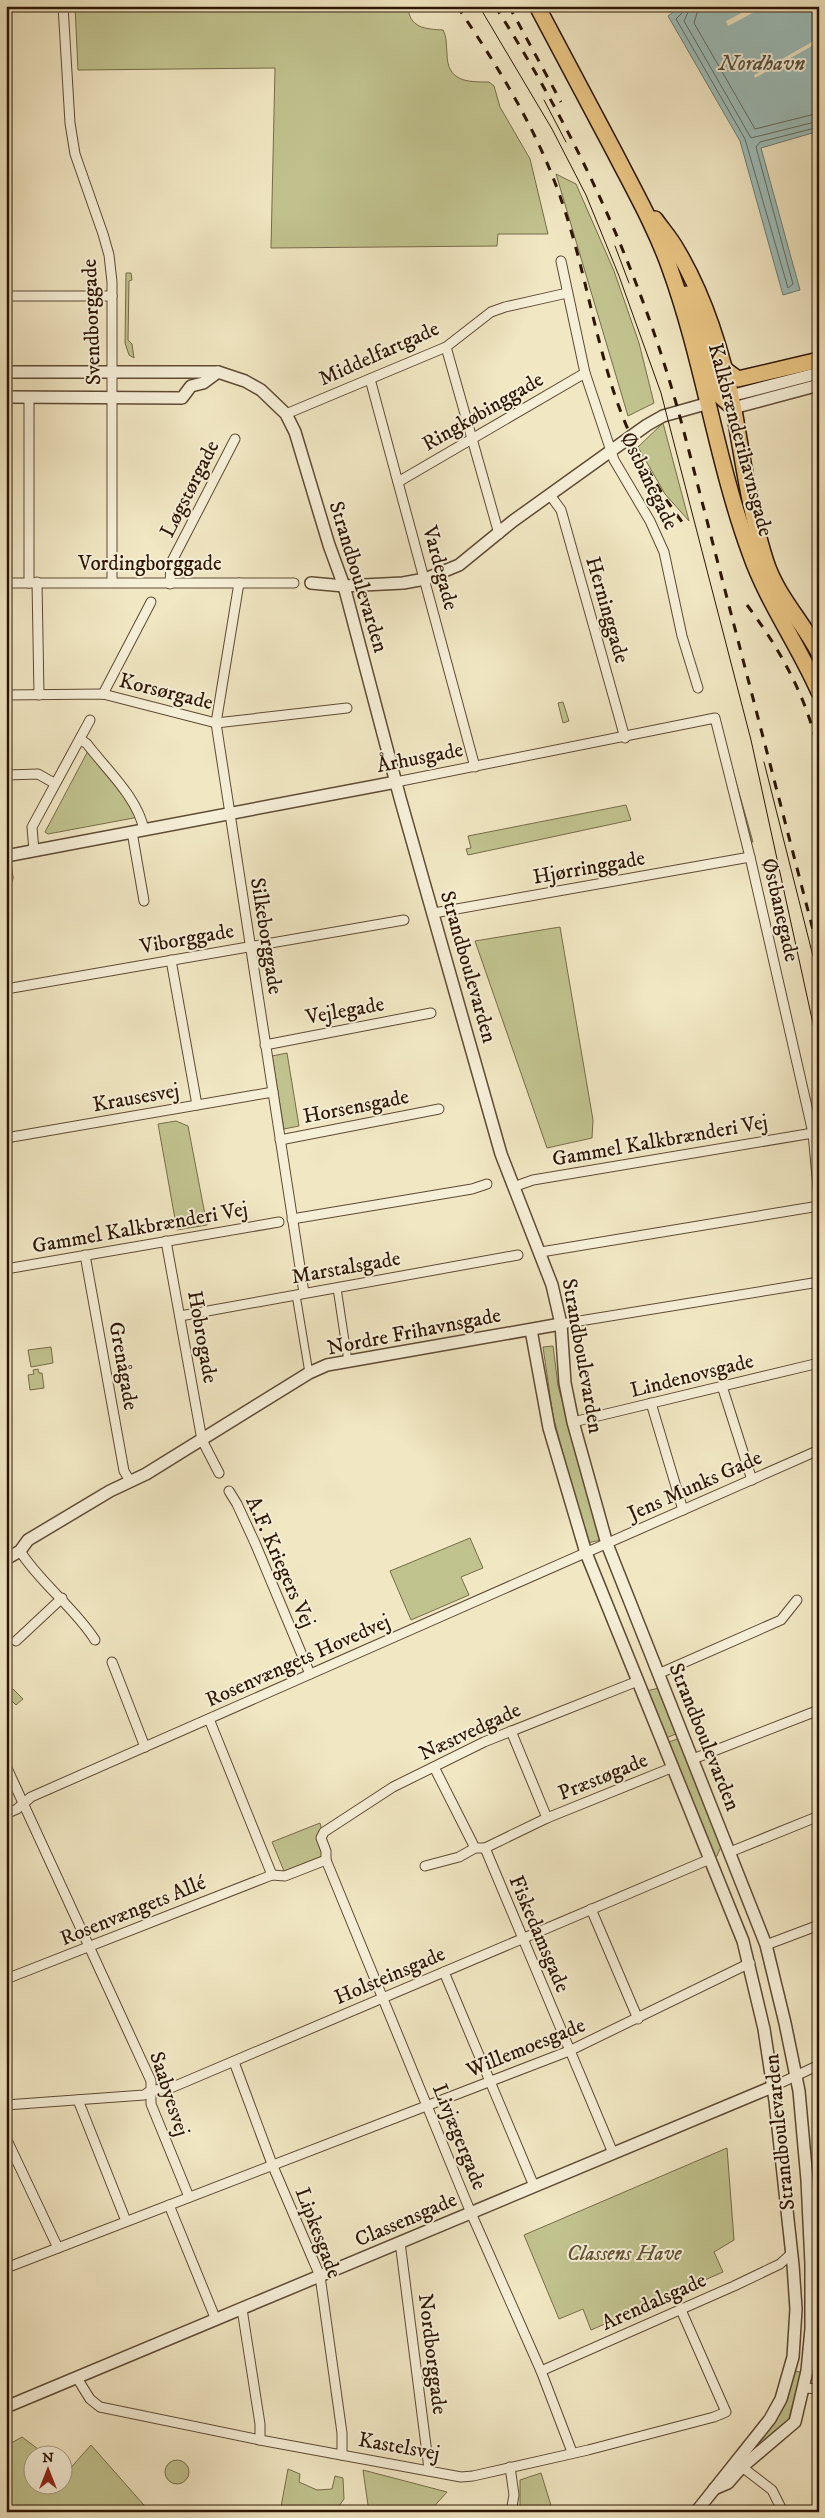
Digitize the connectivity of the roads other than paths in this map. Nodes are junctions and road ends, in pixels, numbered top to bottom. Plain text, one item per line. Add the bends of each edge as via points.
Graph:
1 (63, 6) edge
2 (537, 6) edge
3 (636, 194) junction
4 (562, 261) dead end
5 (567, 293) junction
6 (6, 296) edge
7 (112, 296) junction
8 (446, 347) junction
9 (819, 360) edge
10 (723, 368) junction
11 (6, 372) edge
12 (111, 372) junction
13 (218, 372) junction
14 (585, 373) junction
15 (819, 373) edge
16 (370, 379) junction
17 (819, 385) edge
18 (6, 397) edge
19 (29, 398) junction
20 (112, 398) junction
21 (723, 401) junction
22 (286, 414) junction
23 (235, 439) dead end
24 (472, 439) junction
25 (610, 451) junction
26 (398, 482) junction
27 (550, 495) junction
28 (499, 534) junction
29 (425, 579) junction
30 (33, 582) junction
31 (112, 582) junction
32 (6, 583) edge
33 (239, 583) junction
34 (294, 583) dead end
35 (310, 583) dead end
36 (170, 584) junction
37 (344, 586) junction
38 (151, 602) dead end
39 (819, 653) edge
40 (698, 688) dead end
41 (819, 692) edge
42 (103, 694) junction
43 (6, 695) edge
44 (39, 695) junction
45 (347, 708) dead end
46 (714, 718) joint
47 (90, 720) dead end
48 (216, 723) junction
49 (625, 738) junction
50 (80, 739) junction
51 (475, 767) junction
52 (6, 775) edge
53 (396, 782) junction
54 (54, 783) junction
55 (230, 814) junction
56 (144, 830) junction
57 (132, 832) junction
58 (34, 851) junction
59 (6, 856) edge
60 (750, 857) junction
61 (6, 860) edge
62 (6, 882) edge
63 (144, 901) dead end
64 (434, 913) junction
65 (404, 920) dead end
66 (250, 946) junction
67 (171, 960) junction
68 (6, 989) edge
69 (431, 1014) dead end
70 (265, 1045) junction
71 (273, 1092) junction
72 (198, 1105) junction
73 (439, 1109) dead end
74 (813, 1132) junction
75 (6, 1138) edge
76 (280, 1140) junction
77 (488, 1184) dead end
78 (513, 1187) junction
79 (819, 1199) edge
80 (819, 1206) edge
81 (292, 1219) junction
82 (279, 1222) dead end
83 (166, 1241) junction
84 (541, 1252) junction
85 (85, 1255) junction
86 (518, 1255) dead end
87 (6, 1269) edge
88 (819, 1282) edge
89 (337, 1288) junction
90 (300, 1294) junction
91 (180, 1316) junction
92 (561, 1324) junction
93 (531, 1330) junction
94 (348, 1361) junction
95 (819, 1363) edge
96 (310, 1374) junction
97 (722, 1386) junction
98 (651, 1403) junction
99 (573, 1422) junction
100 (202, 1440) junction
101 (819, 1450) edge
102 (218, 1473) dead end
103 (752, 1480) junction
104 (130, 1481) junction
105 (229, 1491) dead end
106 (683, 1510) junction
107 (607, 1544) junction
108 (20, 1551) junction
109 (586, 1553) junction
110 (6, 1559) edge
111 (62, 1598) junction
112 (797, 1600) dead end
113 (95, 1640) dead end
114 (16, 1641) dead end
115 (112, 1662) dead end
116 (310, 1674) junction
117 (658, 1674) junction
118 (638, 1681) junction
119 (819, 1710) edge
120 (209, 1719) junction
121 (511, 1731) junction
122 (145, 1747) junction
123 (693, 1759) junction
124 (6, 1766) edge
125 (434, 1767) junction
126 (672, 1768) junction
127 (24, 1803) junction
128 (6, 1814) edge
129 (819, 1816) edge
130 (547, 1818) junction
131 (324, 1832) joint
132 (480, 1848) junction
133 (730, 1852) junction
134 (710, 1859) junction
135 (326, 1860) junction
136 (425, 1866) dead end
137 (272, 1875) junction
138 (591, 1909) junction
139 (819, 1925) edge
140 (522, 1938) junction
141 (766, 1945) junction
142 (91, 1947) junction
143 (750, 1964) junction
144 (444, 1972) junction
145 (6, 1979) edge
146 (382, 1997) junction
147 (638, 2019) junction
148 (569, 2051) junction
149 (234, 2062) junction
150 (819, 2065) edge
151 (797, 2074) junction
152 (489, 2082) junction
153 (772, 2087) junction
154 (150, 2091) junction
155 (78, 2100) junction
156 (6, 2105) edge
157 (428, 2105) junction
158 (6, 2138) edge
159 (613, 2153) junction
160 (272, 2164) junction
161 (534, 2186) junction
162 (188, 2197) junction
163 (169, 2204) junction
164 (471, 2213) junction
165 (126, 2221) junction
166 (400, 2242) junction
167 (58, 2248) junction
168 (792, 2253) junction
169 (780, 2264) junction
170 (793, 2265) junction
171 (6, 2268) edge
172 (320, 2276) junction
173 (242, 2309) junction
174 (680, 2310) junction
175 (216, 2320) junction
176 (541, 2371) junction
177 (77, 2378) junction
178 (805, 2388) junction
179 (819, 2389) edge
180 (6, 2407) edge
181 (260, 2440) junction
182 (572, 2452) junction
183 (342, 2455) junction
184 (739, 2464) junction
185 (510, 2467) junction
186 (429, 2470) junction
187 (511, 2512) edge
188 (696, 2512) edge
189 (783, 2512) edge

1 - 7 street, Svendborggade via 75,154 109,255
2 - 3 main road, Kalkbrænderihavnsgade
3 - 10 main road, Kalkbrænderihavnsgade via 677,250 701,300
3 - 21 main road, Kalkbrænderihavnsgade via 669,266
4 - 5 street, Østbanegade
5 - 8 street, Middelfartgade via 491,312
5 - 14 street, Østbanegade
6 - 7 street
7 - 12 street, Svendborggade
8 - 16 street, Middelfartgade
8 - 24 street
9 - 10 main road via 738,379
10 - 21 main road, Kalkbrænderihavnsgade
11 - 12 street, Strandboulevarden
12 - 13 street, Strandboulevarden
12 - 20 street, Svendborggade
13 - 20 street via 203,383 192,386 182,398
13 - 22 street, Strandboulevarden via 261,390
14 - 24 street, Ringkøbinggade
14 - 25 street, Østbanegade
15 - 21 street
16 - 22 street, Middelfartgade
16 - 26 street, Vardegade
17 - 21 street
18 - 19 street
19 - 20 street
19 - 30 street
20 - 31 street, Svendborggade
21 - 25 street via 663,416
21 - 39 main road, Kalkbrænderihavnsgade via 767,564 775,583
21 - 41 main road, Kalkbrænderihavnsgade via 739,522 758,578
22 - 37 street, Strandboulevarden via 295,432
23 - 36 street, Løgstørgade via 171,563
24 - 26 street, Ringkøbinggade
24 - 28 street
25 - 27 street
25 - 40 street, Østbanegade via 664,552 682,636
26 - 29 street, Vardegade
27 - 28 street via 517,527
27 - 49 street, Herninggade via 561,510
28 - 29 street via 458,565
29 - 37 street
29 - 51 street, Vardegade
30 - 31 street, Vordingborggade
30 - 32 street, Vordingborggade
30 - 44 street
31 - 36 street, Vordingborggade
33 - 34 street, Vordingborggade
33 - 36 street, Vordingborggade
33 - 48 street, Silkeborggade
35 - 37 street
37 - 53 street, Strandboulevarden
38 - 42 street
42 - 44 street, Korsørgade
42 - 48 street, Korsørgade
43 - 44 street, Korsørgade
45 - 48 street, Korsørgade
46 - 49 street, Århusgade
46 - 60 street, Østbanegade
47 - 50 street
48 - 55 street, Silkeborggade
49 - 51 street, Århusgade
50 - 54 street
50 - 56 street via 142,817
51 - 53 street, Århusgade
52 - 54 street via 38,774
53 - 55 street, Århusgade
53 - 64 street, Strandboulevarden
54 - 58 street via 32,827
55 - 56 street, Århusgade
55 - 66 street, Silkeborggade
56 - 57 street, Århusgade
57 - 58 street, Århusgade
57 - 63 street
58 - 59 street, Århusgade
60 - 64 street, Hjørringgade
60 - 74 street, Østbanegade
61 - 62 street
64 - 78 street, Strandboulevarden
65 - 66 street, Viborggade
66 - 67 street, Viborggade
66 - 70 street, Silkeborggade
67 - 68 street, Viborggade
67 - 72 street
69 - 70 street, Vejlegade
70 - 71 street, Silkeborggade
71 - 72 street, Krausesvej
71 - 76 street, Silkeborggade
72 - 75 street, Krausesvej
73 - 76 street, Horsensgade
74 - 78 street, Gammel Kalkbrænderi Vej via 533,1180
74 - 79 street, Østbanegade
76 - 81 street, Silkeborggade
77 - 81 street
78 - 84 street, Strandboulevarden
80 - 84 street
81 - 90 street, Silkeborggade
82 - 83 street, Gammel Kalkbrænderi Vej
83 - 85 street, Gammel Kalkbrænderi Vej
83 - 91 street, Hobrogade
84 - 92 street, Strandboulevarden
85 - 87 street, Gammel Kalkbrænderi Vej
85 - 104 street, Grenågade via 124,1471
86 - 89 street, Marstalsgade
88 - 92 street, Nordre Frihavnsgade
89 - 90 street, Marstalsgade
89 - 94 street
90 - 91 street, Marstalsgade
90 - 96 street
91 - 100 street, Hobrogade
92 - 93 street, Nordre Frihavnsgade
92 - 99 street, Strandboulevarden
93 - 94 street, Nordre Frihavnsgade
93 - 109 street, Strandboulevarden via 549,1428
94 - 96 street, Nordre Frihavnsgade via 327,1365
95 - 97 street, Lindenovsgade
96 - 100 street, Nordre Frihavnsgade
97 - 98 street, Lindenovsgade
97 - 103 street
98 - 99 street, Lindenovsgade
98 - 106 street
99 - 107 street, Strandboulevarden
100 - 102 street
100 - 104 street, Nordre Frihavnsgade
101 - 103 street, Jens Munks Gade
103 - 106 street, Jens Munks Gade
104 - 108 street, Nordre Frihavnsgade via 28,1540
105 - 116 street, A.F. Kriegers Vej via 255,1543
106 - 107 street, Jens Munks Gade
107 - 109 street, Jens Munks Gade
107 - 117 street, Strandboulevarden
108 - 110 street, Nordre Frihavnsgade
108 - 111 street via 29,1565
109 - 116 street, Rosenvængets Hovedvej
109 - 118 street, Strandboulevarden
111 - 113 street
111 - 114 street
112 - 117 street via 781,1620
115 - 122 street
116 - 120 street, Rosenvængets Hovedvej
117 - 123 street, Strandboulevarden
118 - 121 street, Næstvedgade
118 - 126 street, Strandboulevarden
119 - 123 street
120 - 122 street, Rosenvængets Hovedvej
120 - 137 street
121 - 125 street, Næstvedgade
121 - 130 street, Præstøgade
122 - 127 street, Rosenvængets Hovedvej
123 - 133 street, Strandboulevarden
124 - 127 street, Saabyesvej
125 - 131 street, Næstvedgade via 393,1787
125 - 132 street, Fiskedamsgade
126 - 130 street, Præstøgade
126 - 134 street, Strandboulevarden
127 - 128 street, Rosenvængets Hovedvej
127 - 142 street, Saabyesvej
129 - 133 street
130 - 132 street, Præstøgade
131 - 135 street, Livjægergade via 322,1840
132 - 136 street, Præstøgade
132 - 140 street, Fiskedamsgade
133 - 141 street, Strandboulevarden
134 - 138 street, Holsteinsgade
134 - 143 street, Strandboulevarden
135 - 137 street, Rosenvængets Allé via 285,1876
135 - 146 street, Livjægergade
137 - 142 street, Rosenvængets Allé
138 - 140 street, Holsteinsgade
138 - 147 street
139 - 141 street
140 - 144 street, Holsteinsgade
140 - 148 street, Fiskedamsgade
141 - 151 street, Strandboulevarden
142 - 145 street, Rosenvængets Allé
142 - 154 street, Saabyesvej via 151,2081
143 - 147 street, Willemoesgade
143 - 153 street, Strandboulevarden
144 - 146 street, Holsteinsgade
144 - 152 street
146 - 149 street, Holsteinsgade
146 - 157 street, Livjægergade
147 - 148 street, Willemoesgade
148 - 152 street, Willemoesgade
148 - 159 street, Fiskedamsgade
149 - 154 street, Holsteinsgade via 173,2087
149 - 160 street, Lipkesgade
150 - 151 street, Classensgade
151 - 153 street, Classensgade
151 - 178 street, Strandboulevarden via 811,2264 811,2329
152 - 157 street, Willemoesgade
152 - 161 street
153 - 159 street, Classensgade
153 - 168 street, Strandboulevarden
154 - 155 street, Holsteinsgade via 144,2095
154 - 162 street, Saabyesvej via 151,2104
155 - 156 street, Holsteinsgade
155 - 165 street
157 - 160 street, Willemoesgade
157 - 164 street, Livjægergade
158 - 167 street
159 - 161 street, Classensgade
160 - 162 street, Willemoesgade
160 - 172 street, Lipkesgade
161 - 164 street, Classensgade
162 - 163 street, Willemoesgade
163 - 165 street, Willemoesgade
163 - 175 street
164 - 166 street, Classensgade
164 - 176 street, Livjægergade
165 - 167 street, Willemoesgade
166 - 172 street, Classensgade
166 - 186 street, Nordborggade
167 - 171 street, Willemoesgade
168 - 169 street, Arendalsgade
168 - 170 street, Strandboulevarden
169 - 170 street, Arendalsgade
169 - 174 street, Arendalsgade
170 - 184 street, Strandboulevarden via 796,2309 793,2357 785,2386 770,2418
172 - 173 street, Classensgade
172 - 183 street, Lipkesgade via 342,2433
173 - 175 street, Classensgade
173 - 181 street
174 - 176 street, Arendalsgade
174 - 182 street, Kastelsvej via 726,2412
175 - 177 street, Classensgade
176 - 182 street, Livjægergade
177 - 180 street, Classensgade
177 - 181 street, Kastelsvej via 90,2399 100,2407
178 - 179 street
178 - 184 street, Strandboulevarden via 795,2422
181 - 183 street, Kastelsvej
182 - 185 street, Kastelsvej
183 - 186 street, Kastelsvej
184 - 188 street
184 - 189 street via 772,2490
185 - 186 street, Kastelsvej via 473,2476
185 - 187 street via 514,2495

